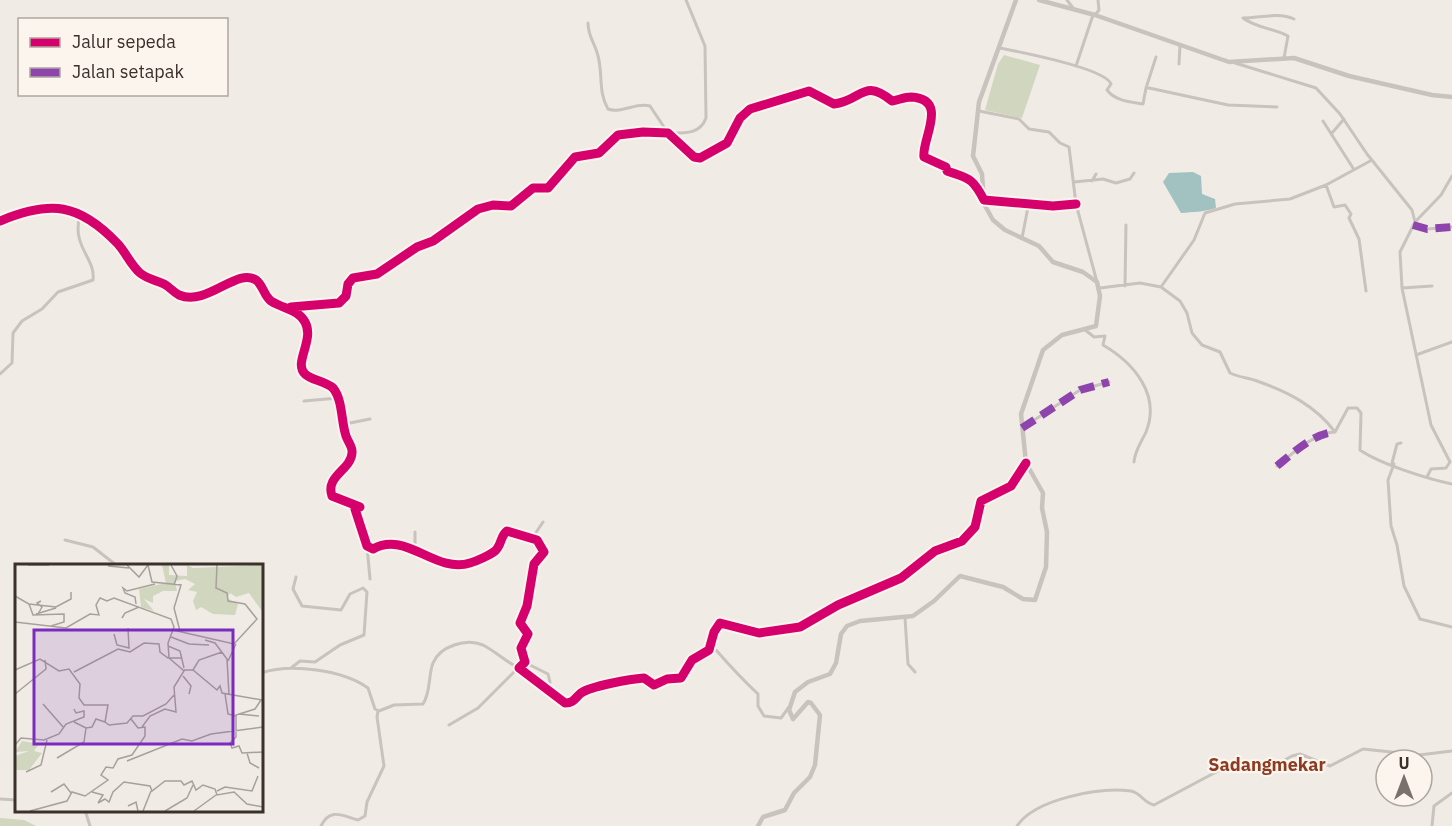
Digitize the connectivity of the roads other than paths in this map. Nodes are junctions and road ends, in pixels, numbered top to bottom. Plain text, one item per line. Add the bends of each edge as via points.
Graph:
1 (686, 0) edge
2 (1016, 0) edge
3 (1039, 0) edge
4 (1067, 0) edge
5 (1098, 0) edge
6 (1075, 10) junction
7 (1094, 15) junction
8 (1294, 19) dead end
9 (588, 23) dead end
10 (1180, 44) junction
11 (1000, 48) junction
12 (1156, 57) dead end
13 (1284, 58) junction
14 (1229, 62) junction
15 (1179, 64) dead end
16 (1076, 66) junction
17 (1146, 88) junction
18 (1452, 97) edge
19 (1277, 107) dead end
20 (978, 111) junction
21 (1344, 119) junction
22 (1323, 121) dead end
23 (668, 133) junction
24 (1332, 133) junction
25 (1372, 160) junction
26 (1353, 168) junction
27 (1134, 173) dead end
28 (1096, 174) dead end
29 (1452, 176) edge
30 (1074, 182) junction
31 (1091, 182) junction
32 (1326, 185) junction
33 (1452, 185) edge
34 (1446, 188) junction
35 (984, 200) junction
36 (1029, 202) junction
37 (1076, 204) junction
38 (81, 215) junction
39 (0, 221) edge
40 (1414, 223) junction
41 (1126, 225) dead end
42 (1452, 227) edge
43 (1022, 238) junction
44 (1097, 282) junction
45 (1125, 285) junction
46 (1431, 286) dead end
47 (1161, 287) junction
48 (1100, 288) junction
49 (1402, 288) junction
50 (1366, 291) dead end
51 (291, 310) junction
52 (1084, 329) junction
53 (1452, 342) edge
54 (1416, 355) junction
55 (0, 374) edge
56 (1109, 382) dead end
57 (338, 398) junction
58 (304, 401) dead end
59 (370, 419) dead end
60 (342, 420) junction
61 (1022, 428) junction
62 (1335, 432) junction
63 (1401, 443) dead end
64 (1134, 462) dead end
65 (1026, 463) junction
66 (1393, 464) junction
67 (1277, 466) dead end
68 (1427, 477) junction
69 (1452, 484) edge
70 (543, 522) dead end
71 (415, 532) dead end
72 (533, 537) junction
73 (65, 540) dead end
74 (367, 546) junction
75 (415, 549) junction
76 (115, 564) edge
77 (296, 577) dead end
78 (370, 579) dead end
79 (905, 618) junction
80 (1452, 627) edge
81 (709, 650) junction
82 (525, 662) junction
83 (519, 668) junction
84 (291, 669) junction
85 (915, 672) dead end
86 (262, 673) edge
87 (528, 675) junction
88 (548, 692) junction
89 (789, 706) junction
90 (378, 711) junction
91 (449, 725) dead end
92 (1452, 751) edge
93 (1452, 792) edge
94 (0, 799) edge
95 (15, 800) edge
96 (85, 811) edge
97 (90, 826) edge
98 (321, 826) edge
99 (758, 826) edge
100 (1017, 826) edge
101 (1432, 826) edge

1 - 23 street via 705,46 706,118 694,132
2 - 11 street
3 - 6 street
4 - 6 street
5 - 7 street via 1099,10
6 - 7 street
7 - 10 street
7 - 16 street
8 - 13 street via 1282,14 1243,18 1288,36
9 - 23 street via 607,107 614,111 639,104 650,106
10 - 14 street
10 - 15 street
11 - 16 street
11 - 20 street via 983,87
12 - 17 street
13 - 14 street
13 - 18 street
14 - 21 street via 1313,87
16 - 17 street via 1109,80 1110,94 1125,100 1143,104
17 - 19 street via 1228,105
20 - 30 street via 1019,119 1029,129 1049,132 1069,147
20 - 35 street via 973,156 982,174
21 - 24 street
21 - 25 street
22 - 24 street
23 - 35 street via 699,158 727,142 749,110 804,91 834,104 870,89 880,91 891,101 915,98 932,112 924,158 947,171 959,172
23 - 51 street via 618,135 599,153 575,156 548,188 533,188 511,206 478,209 377,274 353,278 339,303
24 - 26 street
25 - 26 street
25 - 40 street via 1412,210
26 - 32 street
27 - 31 street via 1121,182
28 - 31 street
29 - 34 street
30 - 31 street
30 - 37 street
32 - 47 street via 1290,199 1235,204 1205,213 1194,240
32 - 50 street via 1334,207 1345,205 1351,214
33 - 34 street
34 - 40 street
35 - 36 street
35 - 43 street via 998,225
36 - 37 street
36 - 43 street
37 - 44 street
38 - 39 street via 46,206
38 - 51 street via 118,243 139,273 178,294 201,297 249,277 258,282 270,301
38 - 55 street via 77,237 93,280 58,292 42,309 22,321 13,333 12,363
40 - 42 street via 1429,229
40 - 49 street via 1401,247
41 - 45 street
43 - 44 street via 1039,246 1053,262 1083,272
44 - 48 street
45 - 47 street via 1149,283
45 - 48 street
46 - 49 street
47 - 62 street via 1182,304 1192,333 1202,345 1220,352 1230,373 1305,403 1318,411
48 - 52 street via 1098,321 1093,328
49 - 54 street
51 - 57 street via 307,326 309,340 302,360 305,374 331,387
52 - 61 street via 1053,340 1043,350 1021,414
52 - 64 street via 1094,336 1105,336 1103,345 1122,356 1140,378 1151,404
53 - 54 street
54 - 68 street via 1431,425 1450,462 1446,468 1431,469
56 - 61 street via 1080,390
57 - 58 street
57 - 60 street
59 - 60 street via 350,423
60 - 74 street via 352,453 335,477 331,492 335,498 360,507 355,508 357,520
61 - 65 street
62 - 66 street via 1348,408 1357,408 1361,413 1359,448 1371,457
62 - 67 street via 1299,448
63 - 66 street via 1397,444
65 - 79 street via 1043,493 1047,532 1048,559 1037,598 1029,601 1003,588 960,576 933,602
65 - 81 street via 1011,486 981,501 975,527 963,541 933,552 901,578 794,629 755,632 719,623
66 - 68 street
66 - 80 street via 1388,480 1391,526 1406,591 1420,619
68 - 69 street
70 - 72 street
71 - 75 street
72 - 75 street via 505,532 495,551 466,564 445,563
72 - 82 street via 544,552 535,563 520,623 528,634 521,648
73 - 76 street via 93,548
74 - 75 street via 375,549 386,544
74 - 78 street
77 - 84 street via 293,589 302,606 341,610 350,594 364,588 368,608 362,637 340,645 315,662 300,661
79 - 85 street via 908,664
79 - 89 street via 860,621 847,626 841,634 832,671 800,687
81 - 88 street via 692,660 681,678 654,685 644,678 618,683 584,692 570,703 559,701
81 - 89 street via 716,650 740,674 743,683 758,694 758,706 764,716 781,718
82 - 83 street
82 - 88 street via 548,674
83 - 87 street
83 - 90 street via 484,646 454,645 443,650 434,662 423,704 394,705
84 - 86 street
84 - 90 street via 347,676 368,688
87 - 88 street
87 - 91 street via 516,670 478,708
89 - 99 street via 793,719 808,702 820,715 815,765 785,810 763,817
90 - 98 street via 384,766 366,803 365,816 358,820 334,814
92 - 100 street via 1422,755 1363,749 1330,766 1294,755 1266,770 1235,767 1218,771 1154,805 1133,792 1082,792 1027,813
93 - 101 street via 1434,806
94 - 95 street
96 - 97 street

